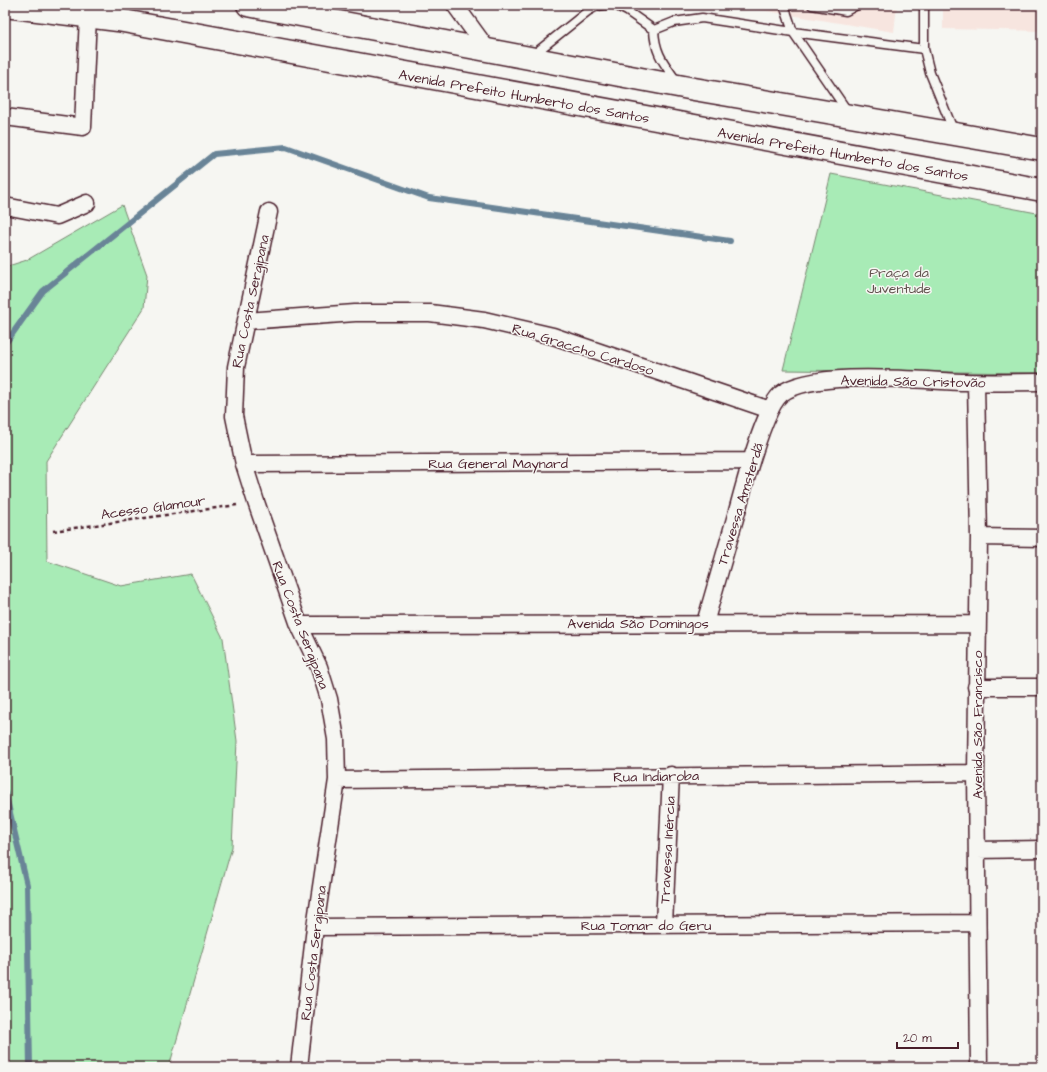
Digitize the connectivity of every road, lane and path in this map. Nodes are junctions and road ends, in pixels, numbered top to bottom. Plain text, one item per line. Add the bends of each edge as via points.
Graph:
1 (455, 5) edge
2 (605, 5) edge
3 (615, 5) edge
4 (784, 5) edge
5 (812, 5) edge
6 (857, 5) edge
7 (924, 5) edge
8 (5, 6) edge
9 (260, 6) edge
10 (826, 6) edge
11 (88, 16) junction
12 (654, 30) junction
13 (794, 32) junction
14 (487, 49) junction
15 (924, 49) junction
16 (530, 57) junction
17 (680, 86) junction
18 (851, 116) junction
19 (5, 117) edge
20 (956, 135) junction
21 (1042, 149) edge
22 (1042, 190) edge
23 (87, 203) dead end
24 (5, 206) edge
25 (269, 212) dead end
26 (247, 321) junction
27 (976, 382) junction
28 (1042, 382) edge
29 (786, 391) joint
30 (770, 410) junction
31 (751, 461) junction
32 (244, 464) junction
33 (256, 502) junction
34 (53, 531) dead end
35 (979, 537) junction
36 (1042, 538) edge
37 (705, 623) junction
38 (977, 624) junction
39 (299, 625) junction
40 (976, 687) junction
41 (1042, 687) edge
42 (976, 773) junction
43 (671, 775) junction
44 (337, 780) junction
45 (1042, 849) edge
46 (977, 850) junction
47 (977, 923) junction
48 (664, 924) junction
49 (315, 927) junction
50 (299, 1067) edge
51 (979, 1067) edge

1 - 14 street
2 - 16 lane via 588,11
3 - 12 lane
4 - 13 lane
5 - 10 lane
6 - 10 lane via 846,11
7 - 15 lane
8 - 11 street, Avenida Prefeito Humberto dos Santos
9 - 14 street
11 - 19 street via 83,127
11 - 22 street, Avenida Prefeito Humberto dos Santos
12 - 13 lane via 674,22 702,18
12 - 17 lane via 658,53
13 - 15 lane
13 - 18 lane
14 - 16 street
15 - 20 lane via 930,73
16 - 17 street
17 - 18 street
18 - 20 street
20 - 21 street
23 - 24 street via 57,216
25 - 26 street, Rua Costa Sergipana
26 - 30 street, Rua Graccho Cardoso via 355,313 430,314 484,320 553,336
26 - 32 street, Rua Costa Sergipana via 234,385 234,416
27 - 28 street, Avenida São Cristovão
27 - 29 street, Avenida São Cristovão via 844,379 811,382
27 - 35 street, Avenida São Francisco
29 - 30 street, Travessa Amsterdã
30 - 31 street, Travessa Amsterdã
31 - 32 street, Rua General Maynard
31 - 37 street, Travessa Amsterdã
32 - 33 street, Rua Costa Sergipana
33 - 34 path, Acesso Glamour
33 - 39 street, Rua Costa Sergipana
35 - 36 street
35 - 38 street, Avenida São Francisco
37 - 38 street, Avenida São Domingos
37 - 39 street, Avenida São Domingos
38 - 40 street, Avenida São Francisco
39 - 44 street, Rua Costa Sergipana via 319,667 329,699 336,739
40 - 41 street
40 - 42 street, Avenida São Francisco
42 - 43 street, Rua Indiaroba
42 - 46 street, Avenida São Francisco
43 - 44 street, Rua Indiaroba
43 - 48 street, Travessa Inércia
44 - 49 street, Rua Costa Sergipana
45 - 46 street
46 - 47 street, Avenida São Francisco
47 - 48 street, Rua Tomar do Geru
47 - 51 street, Avenida São Francisco
48 - 49 street, Rua Tomar do Geru
49 - 50 street, Rua Costa Sergipana

